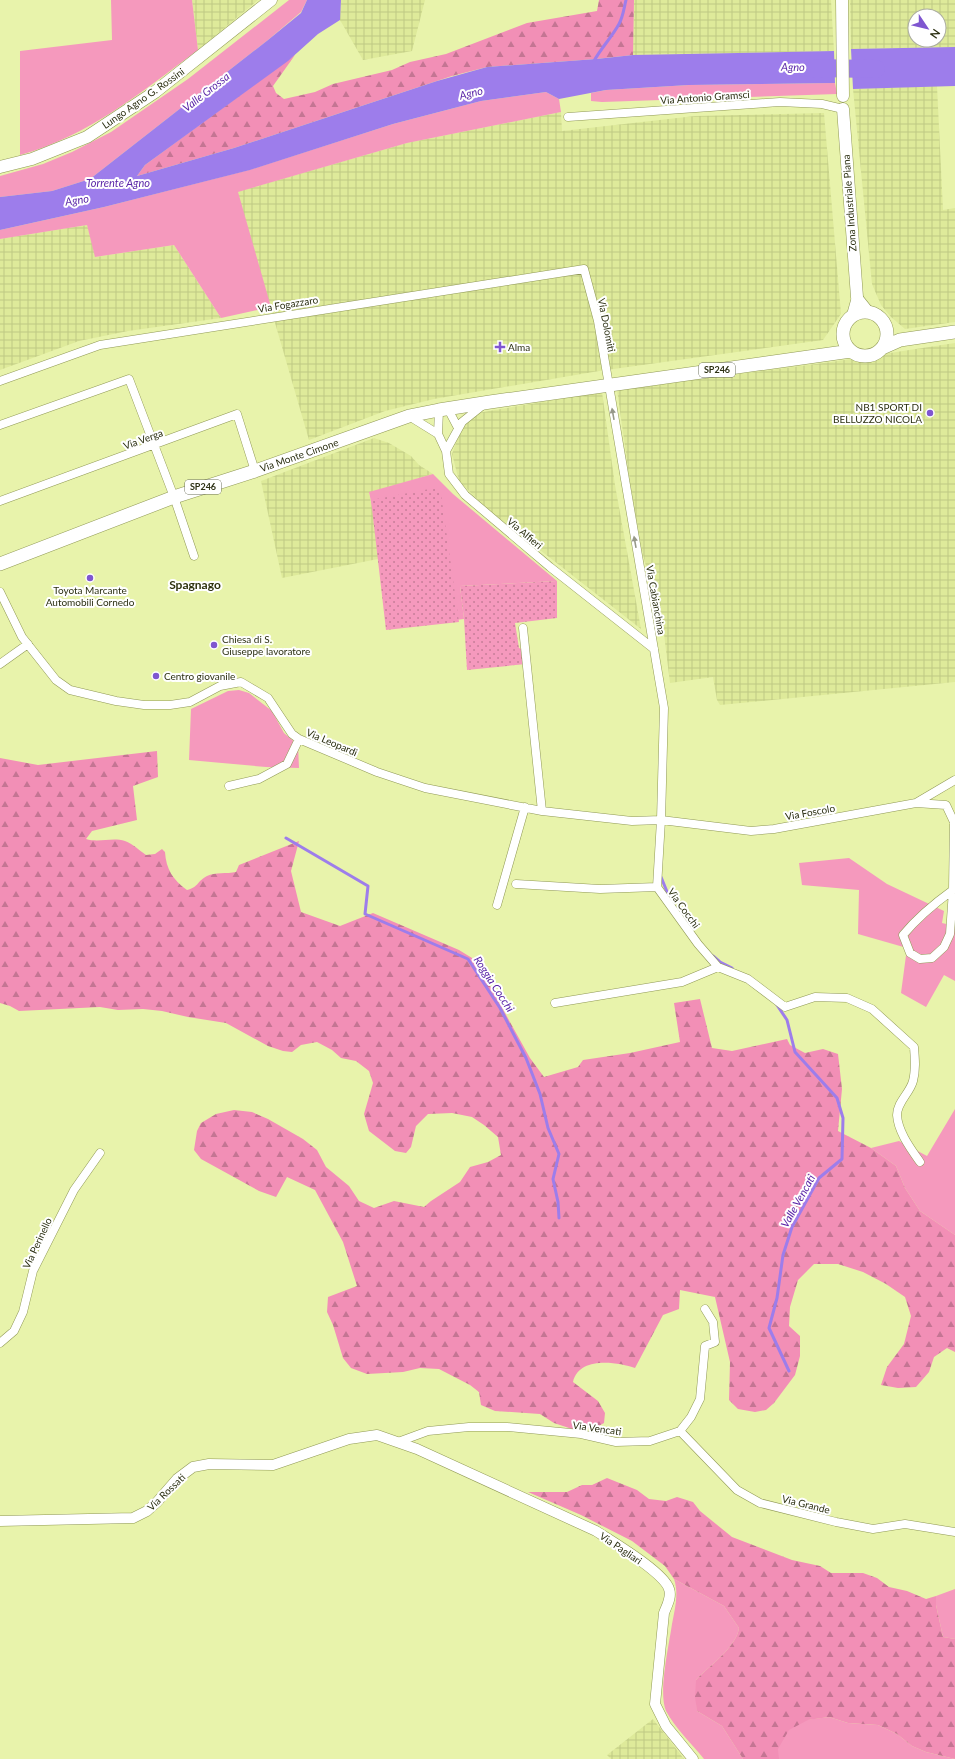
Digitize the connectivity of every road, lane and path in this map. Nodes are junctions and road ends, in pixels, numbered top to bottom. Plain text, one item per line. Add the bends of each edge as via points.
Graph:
1 (271, 0) edge
2 (842, 0) edge
3 (843, 96) joint
4 (843, 109) junction
5 (568, 117) dead end
6 (0, 167) edge
7 (584, 269) joint
8 (857, 297) junction
9 (869, 312) junction
10 (852, 316) junction
11 (886, 327) junction
12 (955, 332) edge
13 (843, 338) junction
14 (900, 340) junction
15 (882, 348) junction
16 (851, 351) junction
17 (826, 354) junction
18 (0, 381) edge
19 (608, 386) junction
20 (487, 403) junction
21 (444, 409) junction
22 (409, 416) junction
23 (0, 425) edge
24 (458, 428) junction
25 (438, 434) junction
26 (155, 446) junction
27 (446, 451) junction
28 (255, 471) junction
29 (174, 497) junction
30 (0, 501) edge
31 (194, 556) dead end
32 (0, 564) edge
33 (0, 592) edge
34 (523, 628) dead end
35 (28, 644) junction
36 (654, 649) junction
37 (0, 664) edge
38 (299, 739) junction
39 (955, 780) edge
40 (229, 786) dead end
41 (916, 803) junction
42 (525, 807) junction
43 (542, 811) junction
44 (661, 820) junction
45 (516, 884) dead end
46 (657, 887) junction
47 (953, 890) junction
48 (497, 905) dead end
49 (718, 967) junction
50 (555, 1003) dead end
51 (100, 1153) dead end
52 (920, 1162) dead end
53 (705, 1309) dead end
54 (0, 1343) edge
55 (680, 1431) junction
56 (398, 1442) junction
57 (0, 1521) edge
58 (955, 1532) edge
59 (693, 1759) edge

1 - 6 main road, Lungo Agno G. Rossini via 155,92 87,137 32,159
2 - 3 main road
3 - 4 street
4 - 5 street, Via Antonio Gramsci via 822,104 780,102
4 - 8 main road, Zona Industriale Piana
7 - 18 street, Via Fogazzaro via 100,344
7 - 19 street, Via Dolomiti via 598,321
8 - 9 street
8 - 10 street
9 - 10 main road via 863,311
9 - 11 main road via 880,317
10 - 13 main road via 844,325
11 - 14 main road
11 - 15 main road via 887,338
12 - 14 main road
13 - 16 main road
13 - 17 main road
14 - 15 main road
15 - 16 main road via 867,356
16 - 17 main road
17 - 19 main road, SP246
19 - 20 main road, Via Monte Cimone / SP246
36 -> 19 street, Via Cabianchina
20 - 21 main road, Via Monte Cimone / SP246
20 - 24 street via 477,408
21 - 22 main road, Via Monte Cimone / SP246
21 - 24 street
21 - 25 street
22 - 25 street
22 - 28 main road, Via Monte Cimone / SP246
23 - 26 street via 129,379
24 - 27 street
25 - 27 street, Via Alfieri
26 - 28 street, Via Verga via 237,414
26 - 29 street
26 - 30 street, Via Verga
27 - 36 street, Via Alfieri via 449,474 465,495 550,567
28 - 29 main road, Via Monte Cimone / SP246
29 - 31 street
29 - 32 main road, Via Monte Cimone / SP246
33 - 35 street, Via Leopardi
34 - 43 street
35 - 37 street
35 - 38 street, Via Leopardi via 56,680 70,690 116,701 144,705 190,702 220,686 241,682 268,698 292,734
36 - 44 street, Via Cabianchina via 664,708
38 - 40 street via 287,764 259,779
38 - 42 street, Via Leopardi via 377,772 425,788
39 - 41 street, Via Foscolo
41 - 44 street, Via Foscolo via 751,831
41 - 47 street via 946,805 954,822
42 - 43 street, Via Leopardi
42 - 48 street
43 - 44 street, Via Leopardi via 632,821
44 - 46 street, Via Cocchi
45 - 46 street via 600,890
46 - 49 street, Via Cocchi
47 - 47 street via 914,922 903,935 910,953 920,958 932,958 944,947 950,934
49 - 50 street via 682,982
49 - 52 street, Via Cocchi via 748,979 785,1007 815,997 847,998 872,1009 914,1047 913,1083 903,1098 897,1114 909,1146
51 - 54 street, Via Perinello via 74,1190 33,1271 23,1312 14,1331
53 - 55 street via 713,1322 715,1342 705,1346 700,1399
55 - 56 street, Via Vencati via 650,1441 616,1442 581,1434 508,1427 468,1427 428,1431
55 - 58 street, Via Grande via 737,1490 760,1503 873,1529 905,1524
56 - 57 street, Via Rossati via 377,1435 349,1439 273,1465 209,1464 193,1468 177,1479 147,1511 133,1518
56 - 59 street, Via Pagliari via 596,1531 656,1573 669,1588 670,1599 664,1613 655,1704 666,1726

